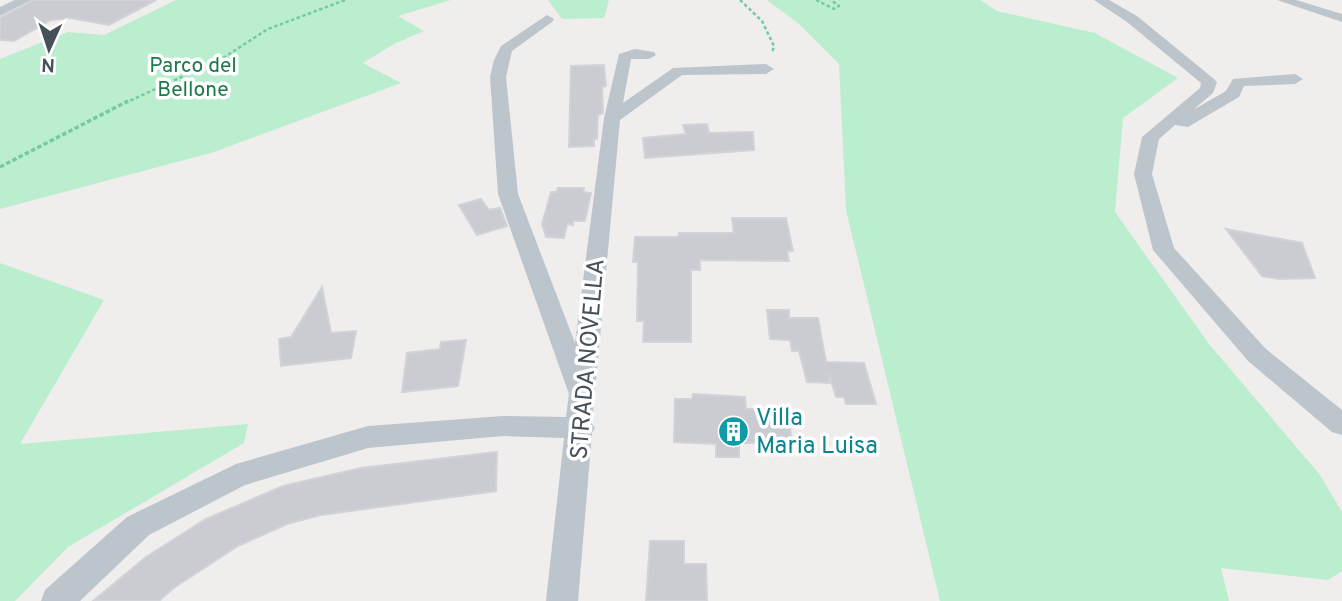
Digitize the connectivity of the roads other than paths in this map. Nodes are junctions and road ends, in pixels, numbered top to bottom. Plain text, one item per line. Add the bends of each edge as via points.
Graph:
1 (25, 0) edge
2 (1100, 0) edge
3 (1283, 0) edge
4 (0, 12) edge
5 (1342, 18) edge
6 (547, 19) dead end
7 (649, 55) dead end
8 (766, 69) road end
9 (1295, 79) dead end
10 (612, 118) junction
11 (1151, 137) junction
12 (583, 399) junction
13 (1342, 425) edge
14 (581, 428) junction
15 (57, 601) edge
16 (562, 601) edge

1 - 4 street
2 - 11 street via 1132,19 1209,82 1207,90
3 - 5 street
6 - 12 street via 506,49 501,60 503,146 508,194
7 - 10 street, STRADA NOVELLA via 624,57
8 - 10 street via 678,71
9 - 11 street via 1238,82 1233,94 1211,108
10 - 12 street, STRADA NOVELLA
11 - 13 street via 1143,174 1164,250 1257,355
12 - 14 street, STRADA NOVELLA
14 - 15 street via 503,426 368,437 236,476 138,526
14 - 16 street, STRADA NOVELLA

